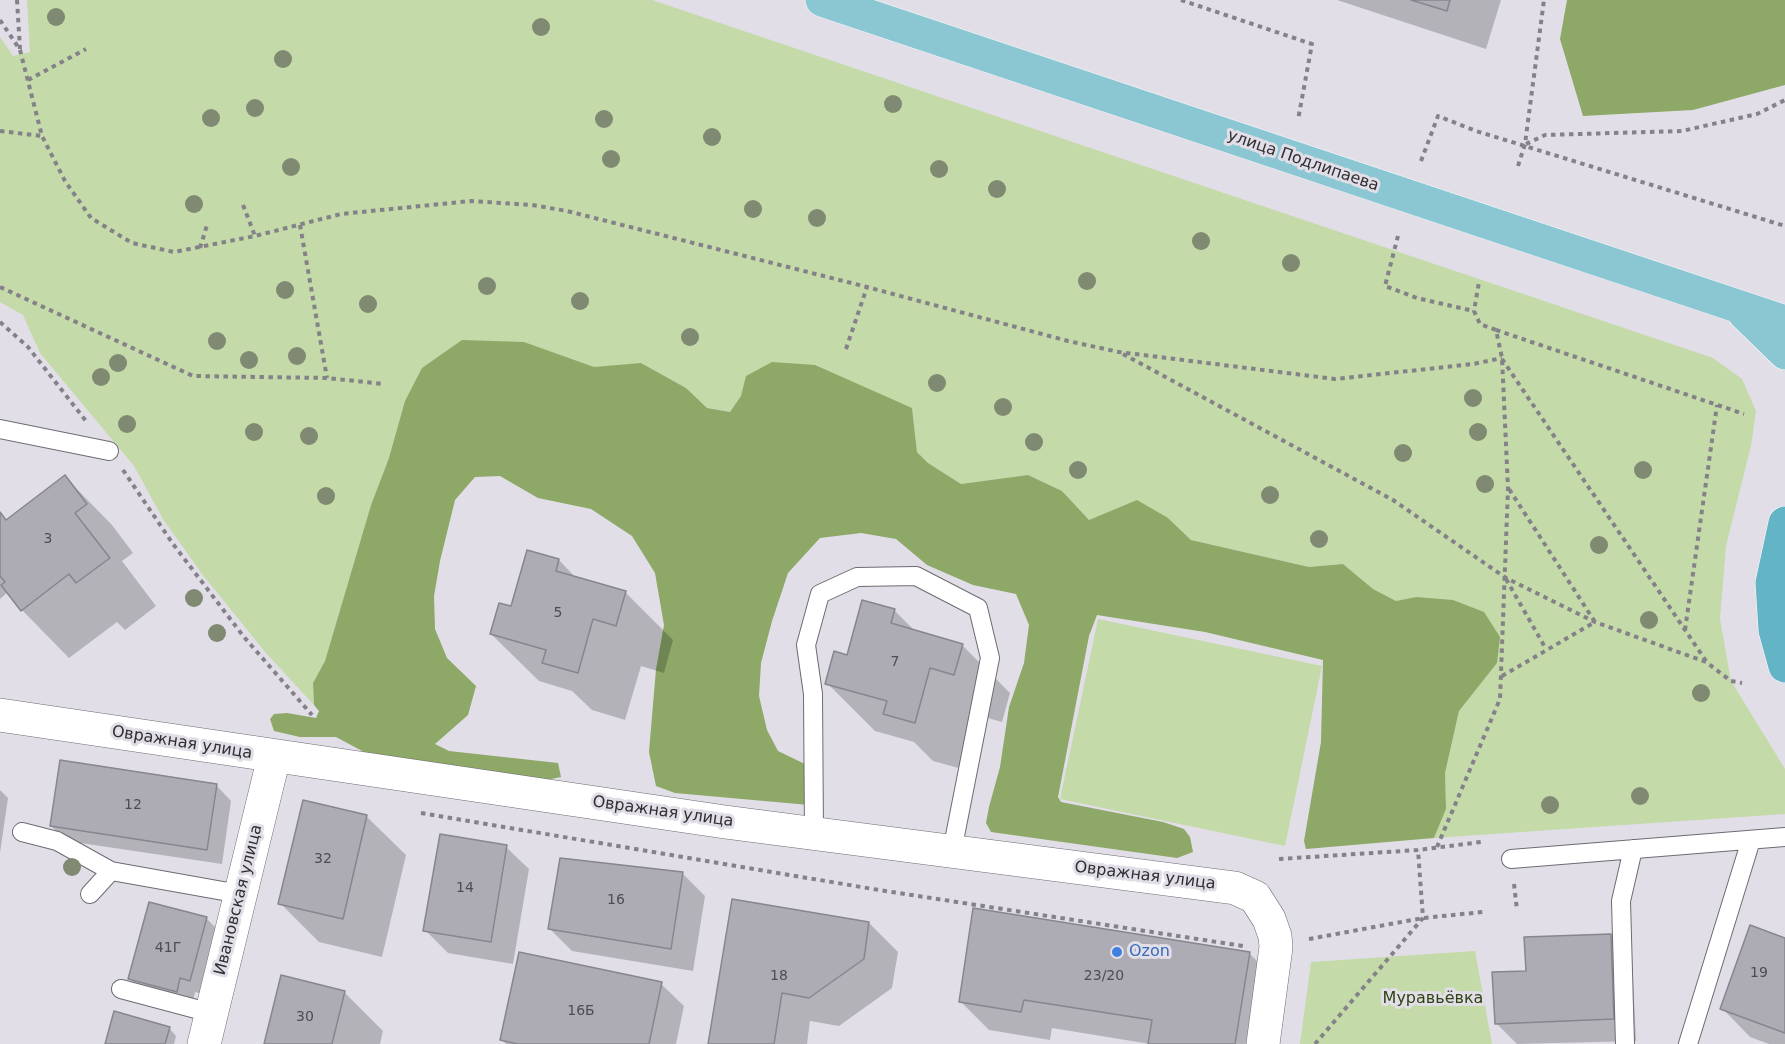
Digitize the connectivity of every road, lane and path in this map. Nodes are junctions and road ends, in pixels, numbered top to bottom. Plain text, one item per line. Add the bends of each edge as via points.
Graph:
1 (17, 0) edge
2 (822, 0) edge
3 (1181, 0) edge
4 (1544, 0) edge
5 (0, 20) edge
6 (86, 49) dead end
7 (20, 50) junction
8 (28, 80) junction
9 (1785, 100) edge
10 (1298, 120) dead end
11 (0, 131) edge
12 (42, 136) junction
13 (1525, 144) junction
14 (1421, 161) dead end
15 (1518, 166) dead end
16 (243, 205) dead end
17 (207, 225) dead end
18 (300, 225) junction
19 (1785, 226) edge
20 (255, 236) junction
21 (1398, 236) dead end
22 (200, 248) junction
23 (1479, 282) dead end
24 (867, 286) junction
25 (0, 287) edge
26 (1785, 301) edge
27 (1734, 304) junction
28 (1474, 311) junction
29 (0, 322) edge
30 (1785, 322) edge
31 (1496, 330) junction
32 (846, 349) dead end
33 (1119, 352) junction
34 (1785, 353) edge
35 (1502, 358) junction
36 (327, 378) junction
37 (384, 384) dead end
38 (1717, 405) junction
39 (1744, 414) dead end
40 (0, 429) edge
41 (109, 451) junction
42 (1508, 488) junction
43 (1785, 523) edge
44 (1506, 578) junction
45 (1595, 622) junction
46 (1685, 631) junction
47 (1546, 649) junction
48 (1706, 662) junction
49 (1785, 666) edge
50 (1501, 676) junction
51 (1742, 683) dead end
52 (0, 715) edge
53 (312, 715) dead end
54 (274, 757) junction
55 (415, 812) dead end
56 (22, 832) dead end
57 (814, 833) junction
58 (1785, 837) edge
59 (1751, 840) junction
60 (1481, 842) dead end
61 (1437, 847) junction
62 (1633, 849) junction
63 (1418, 850) junction
64 (952, 851) junction
65 (1280, 859) dead end
66 (1511, 859) dead end
67 (111, 871) junction
68 (90, 894) dead end
69 (240, 894) junction
70 (1483, 912) dead end
71 (1423, 918) junction
72 (1307, 939) dead end
73 (1234, 943) dead end
74 (121, 989) dead end
75 (208, 1029) edge
76 (1263, 1044) edge
77 (1315, 1044) edge
78 (1625, 1044) edge
79 (1688, 1044) edge

1 - 7 path
2 - 27 main road, улица Подлипаева
3 - 10 path via 1312,44
4 - 13 path
5 - 7 path
6 - 8 path
7 - 8 path
8 - 12 path
9 - 13 path via 1757,114 1682,131 1545,135
11 - 12 path
12 - 22 path via 65,181 91,218 132,243 174,252
13 - 14 path via 1438,116
13 - 15 path
13 - 19 path
16 - 20 path
17 - 22 path
18 - 20 path
18 - 24 path via 340,214 471,201 532,205
18 - 36 path
20 - 22 path
21 - 28 path via 1385,286 1455,309
23 - 28 path
24 - 32 path
24 - 33 path
25 - 36 path via 193,376
26 - 27 main road
27 - 30 main road, улица Подлипаева
27 - 34 main road
28 - 31 path via 1480,324
29 - 41 path via 28,346
31 - 35 path
31 - 38 path
33 - 35 path via 1335,379
33 - 44 path via 1393,500
35 - 42 path
35 - 46 path
36 - 37 path
38 - 39 path
38 - 46 path
40 - 41 lane
41 - 53 path via 244,637
42 - 44 path
42 - 45 path
43 - 49 highway via 1772,583 1775,630
44 - 45 path
44 - 47 path
44 - 50 path
45 - 47 path
45 - 48 path
46 - 48 path
47 - 50 path
48 - 51 path via 1731,681
50 - 61 path via 1500,699
52 - 54 street, Овражная улица
54 - 57 street, Овражная улица
54 - 69 street, Ивановская улица
55 - 73 path via 879,890
56 - 67 lane via 57,841
57 - 64 street, Овражная улица
57 - 64 lane via 813,694 806,645 820,594 858,577 916,576 978,608 990,658
58 - 59 lane
59 - 62 lane
59 - 79 lane
60 - 61 path
61 - 63 path
62 - 66 lane
62 - 78 lane via 1621,901
63 - 65 path
63 - 71 path
64 - 76 street, Овражная улица via 1235,888 1255,897 1269,919 1276,948
67 - 68 lane
67 - 69 lane via 157,886
69 - 75 street, Ивановская улица
70 - 71 path
71 - 72 path
71 - 77 path
74 - 75 lane

